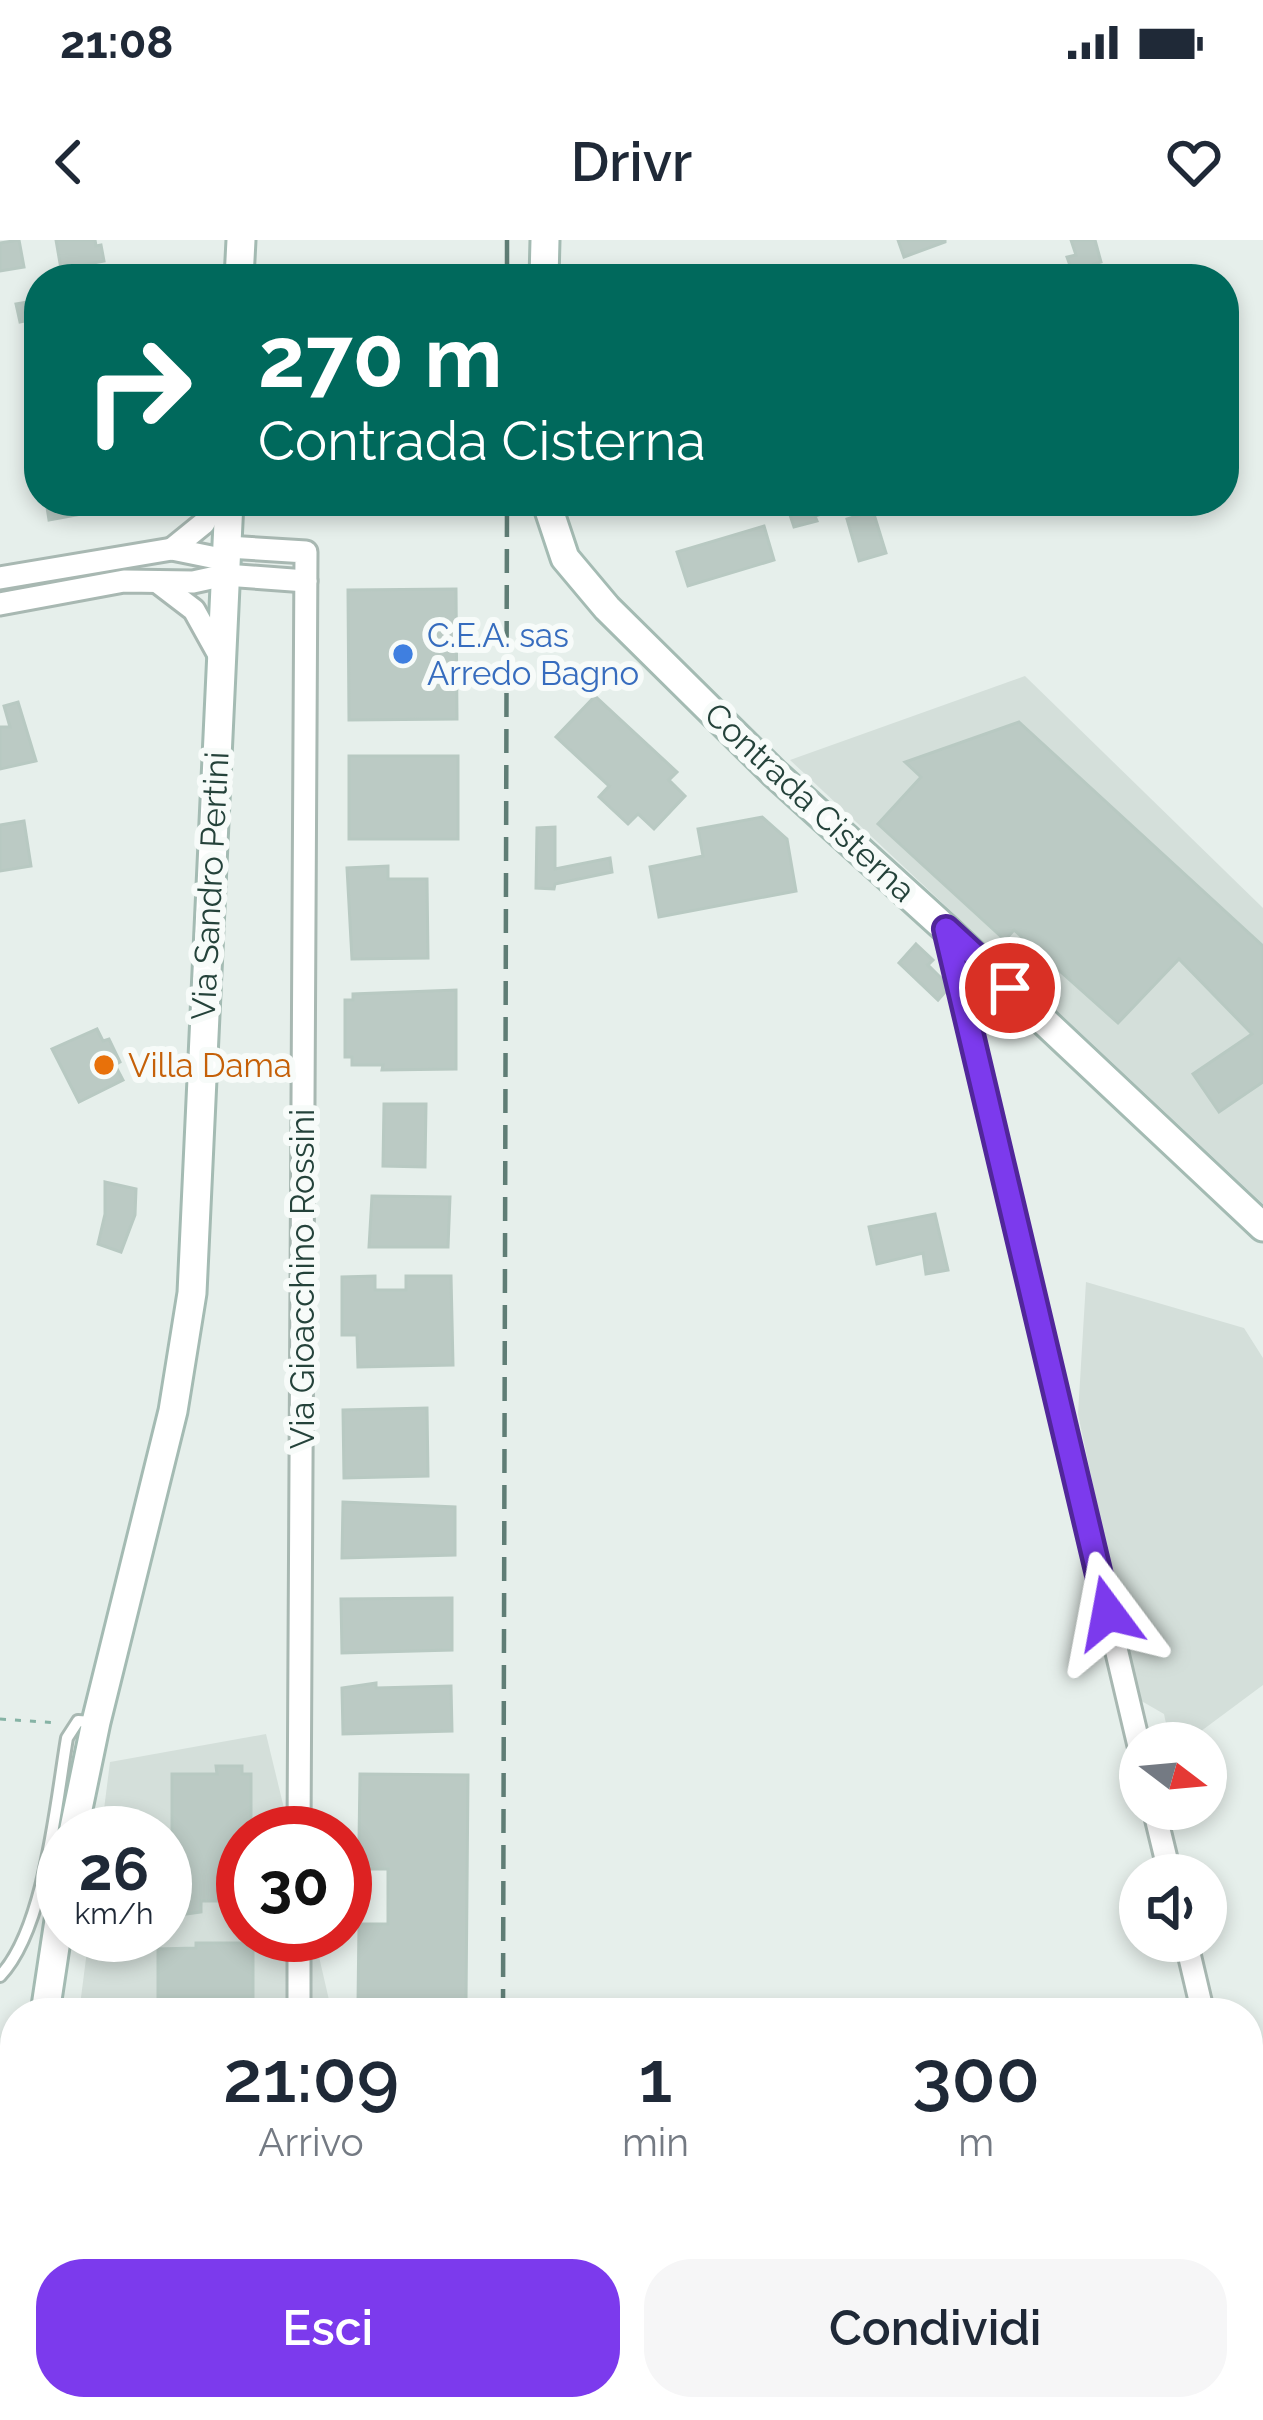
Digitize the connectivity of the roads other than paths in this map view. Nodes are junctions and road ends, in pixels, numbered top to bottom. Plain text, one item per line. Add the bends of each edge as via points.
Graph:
1 (208, 516) edge
2 (228, 516) edge
3 (552, 516) edge
4 (172, 549) junction
5 (226, 561) junction
6 (0, 578) edge
7 (306, 581) junction
8 (160, 583) junction
9 (0, 604) edge
10 (221, 658) junction
11 (946, 929) junction
12 (1263, 1227) edge
13 (1133, 1722) edge
14 (84, 1724) junction
15 (76, 1806) edge
16 (299, 1806) edge
17 (53, 1962) edge
18 (299, 1962) edge
19 (1191, 1962) edge
20 (0, 1976) edge
21 (47, 1998) edge
22 (298, 1998) edge
23 (1199, 1998) edge

1 - 4 street
2 - 5 main road, Via Sandro Pertini
3 - 11 main road, Contrada Cisterna via 565,558 607,608
4 - 5 street
4 - 6 street
5 - 7 street
5 - 7 street, Via Gioacchino Rossini via 306,552
5 - 8 street
5 - 10 main road, Via Sandro Pertini
7 - 16 street, Via Gioacchino Rossini
8 - 9 street via 124,581
8 - 10 street via 194,610
10 - 14 main road, Via Sandro Pertini via 192,1293 173,1411
11 - 12 main road, Contrada Cisterna
11 - 13 street
14 - 15 main road, Via Sandro Pertini
14 - 20 lane via 67,1738 32,1920
17 - 21 main road
18 - 22 street
19 - 23 street

